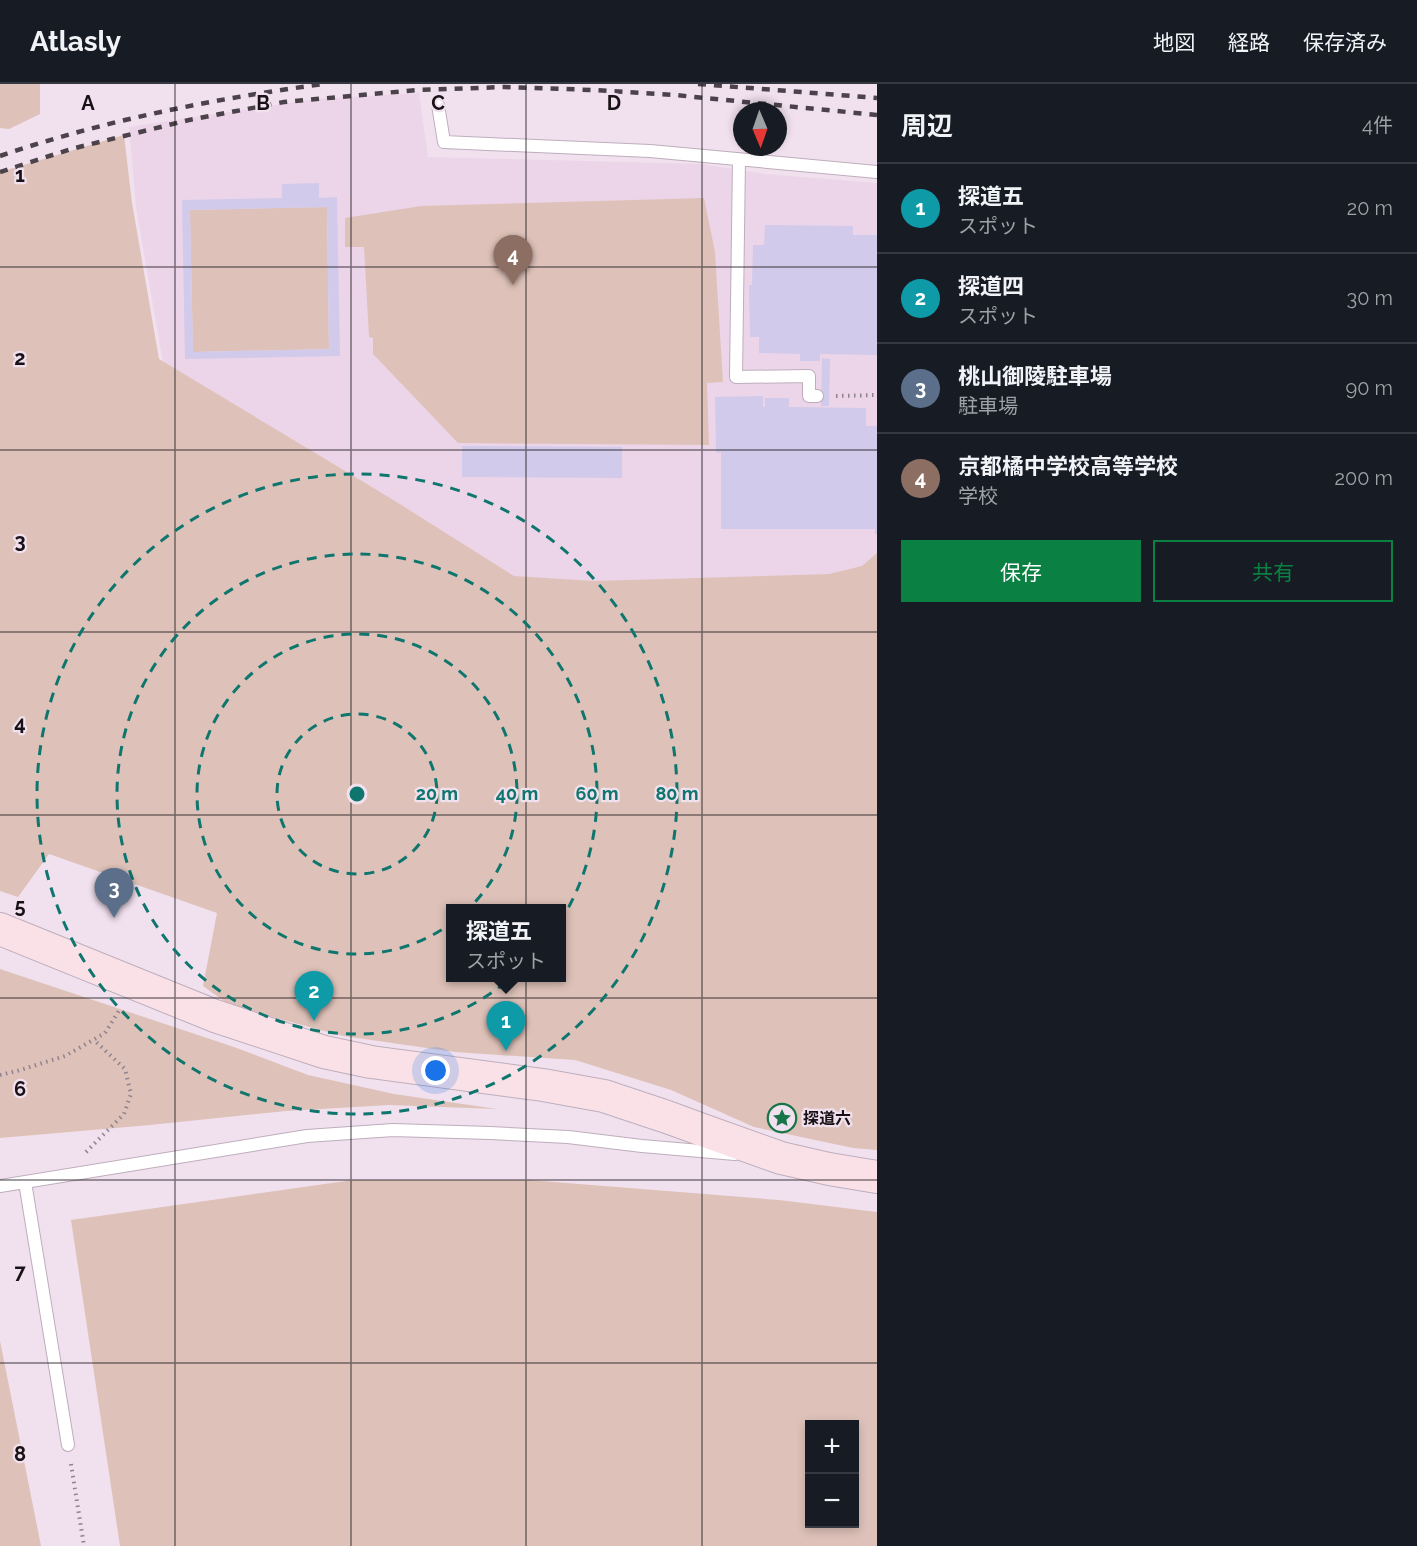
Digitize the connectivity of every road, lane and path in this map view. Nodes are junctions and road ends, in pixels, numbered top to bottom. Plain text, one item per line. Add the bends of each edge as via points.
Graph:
1 (438, 105) dead end
2 (739, 159) junction
3 (877, 172) edge
4 (877, 395) edge
5 (817, 396) joint
6 (0, 929) edge
7 (121, 1007) dead end
8 (94, 1040) junction
9 (0, 1075) edge
10 (781, 1158) junction
11 (59, 1176) junction
12 (877, 1177) edge
13 (25, 1182) junction
14 (0, 1186) edge
15 (68, 1445) joint
16 (84, 1546) edge

1 - 2 lane via 444,142
2 - 3 lane
2 - 5 lane via 736,377 809,376 809,396
4 - 5 path
6 - 10 street via 215,1016 324,1052 604,1096
7 - 8 path via 105,1033
8 - 9 path via 65,1056
8 - 11 path via 125,1068 131,1094 124,1114
10 - 11 lane via 568,1137 393,1130 307,1136
10 - 12 street
11 - 13 lane
13 - 14 lane
13 - 15 lane
15 - 16 path

